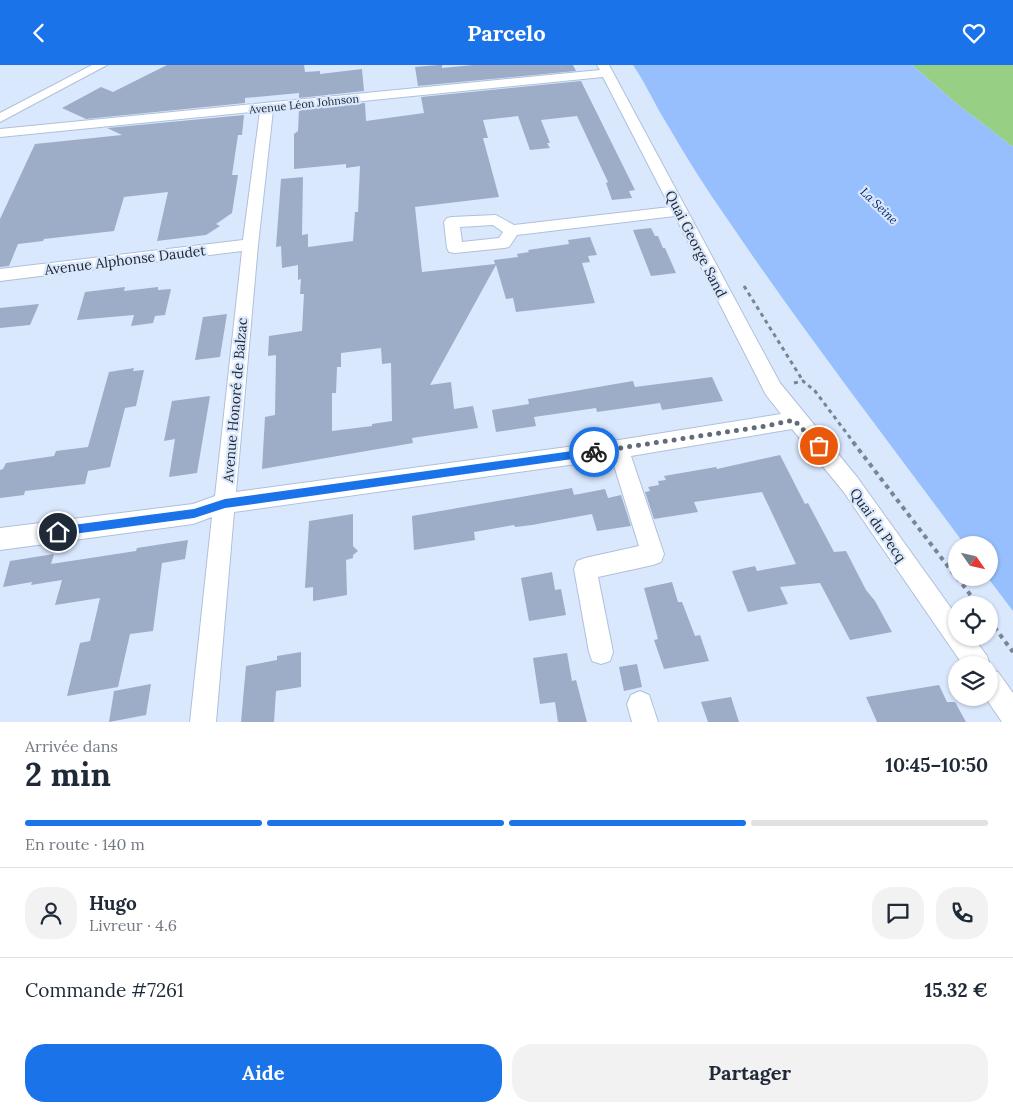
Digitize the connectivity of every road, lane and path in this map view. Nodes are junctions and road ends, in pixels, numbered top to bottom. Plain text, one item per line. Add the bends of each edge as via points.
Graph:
1 (101, 65) edge
2 (605, 69) edge
3 (267, 108) junction
4 (0, 118) edge
5 (0, 133) edge
6 (679, 211) junction
7 (512, 230) dead end
8 (250, 245) junction
9 (0, 275) edge
10 (790, 384) dead end
11 (794, 420) junction
12 (619, 449) junction
13 (225, 503) junction
14 (0, 539) edge
15 (948, 565) edge
16 (948, 623) edge
17 (998, 632) edge
18 (601, 652) dead end
19 (1013, 652) edge
20 (998, 694) edge
21 (1013, 715) edge
22 (203, 722) edge

1 - 4 street
2 - 3 street, Avenue Léon Johnson
2 - 6 street, Quai George Sand
3 - 5 street, Avenue Léon Johnson
3 - 8 street, Avenue Honoré de Balzac
6 - 7 street
6 - 11 street, Quai George Sand via 773,389
8 - 9 street, Avenue Alphonse Daudet
8 - 13 street, Avenue Honoré de Balzac
10 - 15 path via 803,381 816,391
11 - 12 street
11 - 16 street, Quai du Pecq via 850,485
12 - 13 street
12 - 18 street via 653,554 585,569
13 - 14 street via 194,514
13 - 22 street, Avenue Honoré de Balzac
17 - 19 path
20 - 21 street

